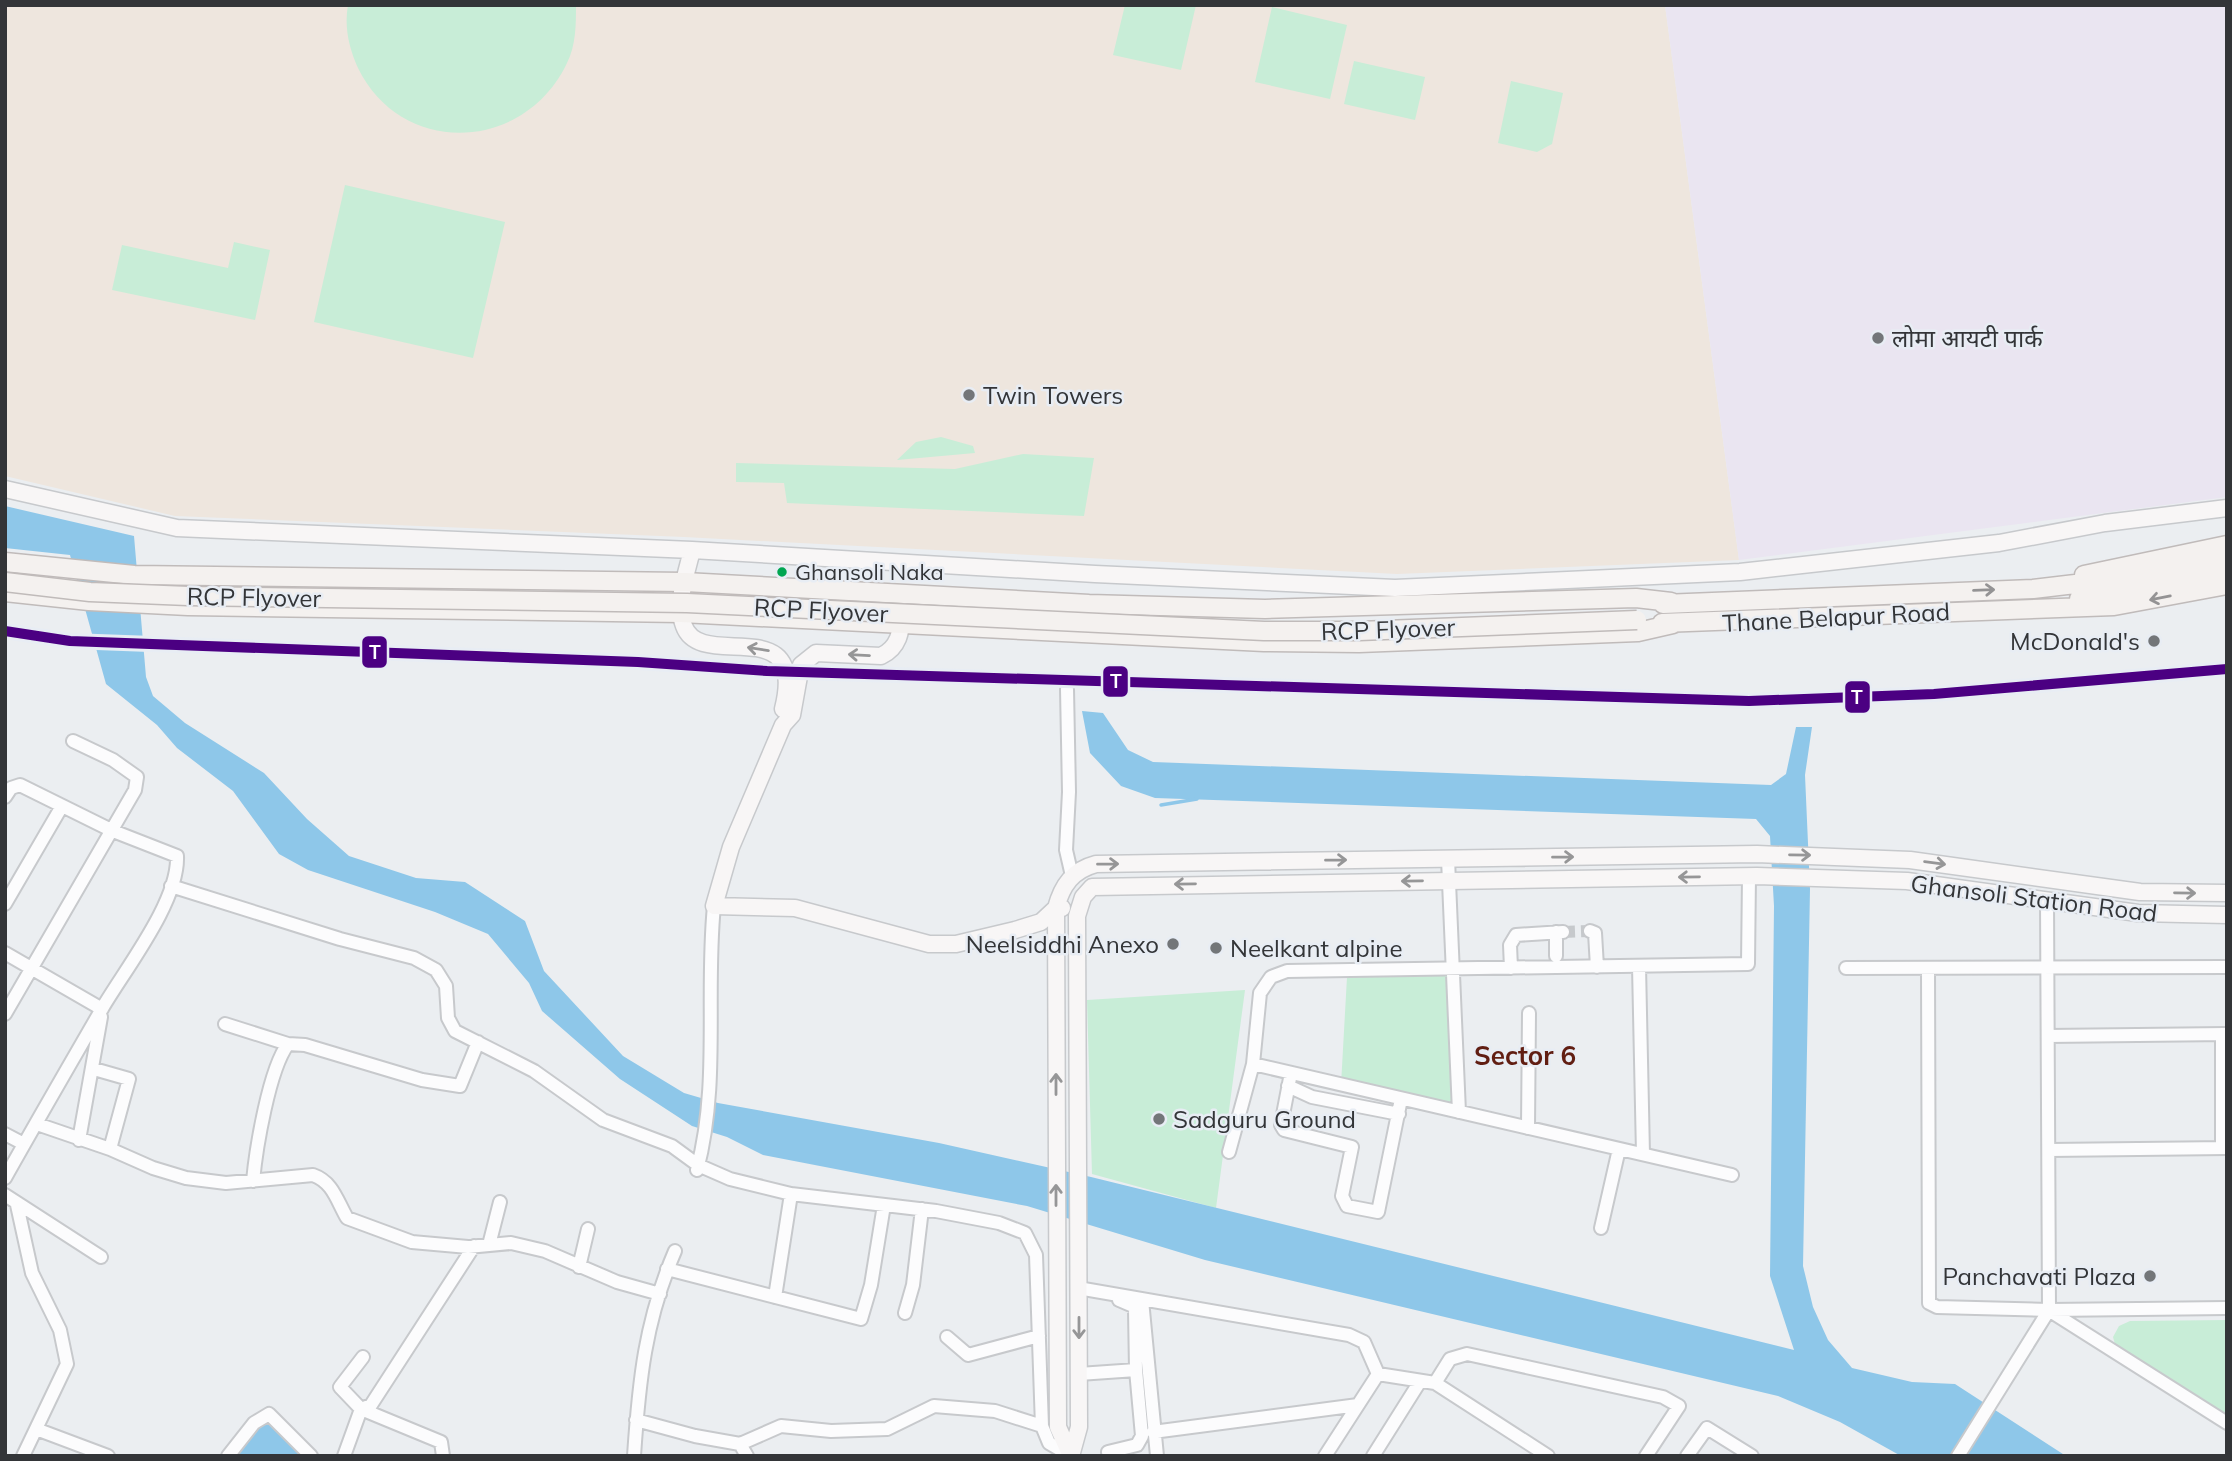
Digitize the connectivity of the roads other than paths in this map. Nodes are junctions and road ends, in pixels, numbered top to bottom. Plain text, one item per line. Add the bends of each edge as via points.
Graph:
1 (5, 489) edge
2 (2227, 508) edge
3 (2227, 545) edge
4 (692, 550) junction
5 (2227, 558) edge
6 (5, 562) edge
7 (2227, 570) edge
8 (5, 572) edge
9 (5, 582) edge
10 (685, 582) junction
11 (2227, 584) edge
12 (2110, 586) junction
13 (2033, 589) junction
14 (5, 592) edge
15 (904, 595) junction
16 (1671, 602) junction
17 (2035, 608) junction
18 (681, 613) junction
19 (1637, 614) junction
20 (902, 624) junction
21 (1673, 624) junction
22 (1067, 689) dead end
23 (783, 725) junction
24 (73, 741) dead end
25 (5, 797) edge
26 (62, 806) junction
27 (113, 831) junction
28 (1448, 859) junction
29 (1072, 876) junction
30 (1753, 876) junction
31 (1449, 880) junction
32 (171, 886) junction
33 (2227, 893) edge
34 (2047, 900) junction
35 (5, 904) edge
36 (714, 906) junction
37 (1056, 908) junction
38 (1079, 909) junction
39 (2227, 915) edge
40 (1590, 931) dead end
41 (5, 953) edge
42 (1556, 956) dead end
43 (1597, 967) junction
44 (1639, 967) junction
45 (2048, 967) junction
46 (2227, 967) edge
47 (1511, 968) junction
48 (1846, 968) dead end
49 (1928, 968) junction
50 (32, 969) junction
51 (1453, 969) junction
52 (102, 1009) junction
53 (1530, 1013) dead end
54 (5, 1014) edge
55 (225, 1024) dead end
56 (2224, 1034) edge
57 (2048, 1036) junction
58 (478, 1042) junction
59 (288, 1044) junction
60 (1252, 1063) junction
61 (94, 1069) junction
62 (1291, 1073) junction
63 (1288, 1086) junction
64 (1401, 1099) junction
65 (1459, 1112) junction
66 (1399, 1114) junction
67 (37, 1124) junction
68 (1528, 1128) junction
69 (5, 1133) edge
70 (79, 1140) junction
71 (24, 1144) junction
72 (2225, 1148) edge
73 (110, 1149) junction
74 (1619, 1149) junction
75 (2049, 1150) junction
76 (1228, 1152) dead end
77 (1643, 1154) junction
78 (697, 1167) junction
79 (1732, 1175) dead end
80 (5, 1178) edge
81 (253, 1181) junction
82 (791, 1194) junction
83 (5, 1195) edge
84 (500, 1202) dead end
85 (17, 1205) junction
86 (884, 1205) junction
87 (922, 1209) junction
88 (1601, 1228) dead end
89 (588, 1229) dead end
90 (489, 1245) junction
91 (474, 1247) junction
92 (675, 1251) dead end
93 (100, 1257) dead end
94 (1057, 1263) junction
95 (1078, 1264) junction
96 (579, 1267) junction
97 (667, 1269) junction
98 (1079, 1287) junction
99 (660, 1294) junction
100 (775, 1297) junction
101 (1108, 1298) dead end
102 (1142, 1300) junction
103 (2227, 1308) edge
104 (2049, 1310) junction
105 (905, 1313) dead end
106 (1039, 1336) junction
107 (947, 1337) dead end
108 (363, 1357) dead end
109 (1136, 1370) junction
110 (1079, 1374) junction
111 (1378, 1374) junction
112 (1419, 1383) junction
113 (1435, 1383) junction
114 (1358, 1405) junction
115 (366, 1407) junction
116 (636, 1420) junction
117 (2227, 1423) edge
118 (1042, 1426) junction
119 (36, 1429) junction
120 (1153, 1432) junction
121 (1727, 1439) junction
122 (743, 1450) edge
123 (1108, 1452) dead end
124 (23, 1456) edge
125 (108, 1456) edge
126 (228, 1456) edge
127 (311, 1456) edge
128 (344, 1456) edge
129 (443, 1456) edge
130 (634, 1456) edge
131 (1071, 1456) edge
132 (1157, 1456) edge
133 (1325, 1456) edge
134 (1373, 1456) edge
135 (1548, 1456) edge
136 (1646, 1456) edge
137 (1687, 1456) edge
138 (1731, 1456) edge
139 (1752, 1456) edge
140 (1958, 1456) edge

1 - 4 street via 177,528
2 - 4 street via 2105,523 1999,543 1740,572 1395,588
3 - 13 main road via 2107,568
4 - 10 street
5 - 12 main road
6 - 10 main road via 112,573
7 - 12 main road
8 - 19 main road, RCP Flyover via 161,585 688,593 1265,620
9 - 19 main road, RCP Flyover, bridge via 188,596 687,603 1265,631 1359,631
10 - 15 main road
10 - 18 street
11 -> 17 main road via 2114,606
12 - 13 main road
12 - 17 main road
16 -> 13 main road, Thane Belapur Road
14 - 18 main road via 188,606
15 - 16 main road via 1265,609 1636,597
15 - 20 street
16 - 19 main road, Thane Belapur Road
17 - 21 main road, Thane Belapur Road
18 - 20 main road
23 -> 18 street via 786,675 778,657 768,649 696,639 687,633
19 - 21 main road, Thane Belapur Road
20 - 21 main road via 1346,643 1638,632
20 -> 23 street via 897,643 881,656 816,653 806,659 792,715
22 - 29 street via 1066,849
23 - 36 street via 731,847
24 - 27 street via 136,777 135,790
25 - 26 street via 10,788 20,785
26 - 27 street
26 - 35 street
27 - 32 street via 177,856 178,869
27 - 50 street
29 -> 28 street, Ghansoli Station Road via 1082,867 1096,864
28 - 31 street
28 -> 33 street, Ghansoli Station Road via 1843,855 1968,867 2140,892
29 - 37 street
30 -> 31 street, Ghansoli Station Road
30 - 34 street, Ghansoli Station Road via 1908,881
30 - 44 street via 1748,964
31 -> 38 street, Ghansoli Station Road via 1099,886 1088,891
31 - 51 street
32 - 52 street via 158,920
32 - 58 street via 414,958 436,970 446,986 450,1027
34 - 39 street, Ghansoli Station Road via 2138,914
34 - 45 street
36 - 37 street via 795,908 906,940 943,944 1041,922
36 - 78 street via 712,1054
37 - 38 street
94 -> 37 street
38 - 95 street
40 - 43 street via 1595,933
41 - 50 street
42 - 47 street via 1559,932 1513,937
43 - 44 street
43 - 47 street
44 - 77 street
45 - 46 street
45 - 49 street
45 - 57 street
47 - 51 street
48 - 49 street
49 - 104 street via 1929,1303 1937,1307
50 - 52 street
50 - 54 street
51 - 60 street via 1286,971 1271,976 1260,993
51 - 65 street
52 - 61 street
52 - 67 street
53 - 68 street
55 - 59 street
56 - 57 street
56 - 72 street
57 - 75 street
58 - 59 street via 460,1086
58 - 78 street via 534,1070 603,1120 672,1146
59 - 81 street via 269,1094
60 - 62 street
60 - 76 street
61 - 70 street
61 - 73 street via 129,1079
62 - 63 street
62 - 64 street
63 - 66 street via 1312,1097
63 - 66 street via 1280,1118 1284,1130 1352,1147 1342,1196 1347,1206 1378,1212
64 - 65 street
64 - 66 street
65 - 68 street
67 - 70 street
67 - 71 street
68 - 74 street
69 - 71 street
70 - 73 street
71 - 80 street
72 - 75 street
73 - 81 street via 186,1178
74 - 77 street
74 - 88 street
75 - 104 street
77 - 79 street
78 - 82 street
81 - 91 street via 313,1175 333,1189 347,1218 394,1238
82 - 86 street
82 - 100 street
83 - 85 street
84 - 90 street
85 - 93 street
85 - 119 street via 33,1273 60,1330 67,1364
86 - 87 street
86 - 100 street via 861,1319
87 - 105 street
87 - 106 street via 999,1223 1025,1233 1036,1255
89 - 96 street
90 - 91 street
90 - 96 street via 511,1243 545,1251
91 - 115 street
92 - 97 street
94 - 95 street
94 - 131 street via 1058,1427
95 - 98 street
96 - 99 street
97 - 99 street
97 - 100 street
98 - 102 street
98 -> 110 street
99 - 116 street via 640,1367
101 - 109 street via 1126,1301 1135,1310
102 - 111 street via 1349,1335 1364,1342
102 - 120 street
103 - 104 street
104 - 117 street
104 - 140 street
106 - 107 street via 968,1355
106 - 118 street
108 - 115 street via 340,1387
109 - 110 street
109 - 123 street via 1142,1436 1137,1445
110 - 131 street via 1079,1426
111 - 112 street
111 - 114 street
112 - 113 street
112 - 134 street
113 - 135 street
113 - 136 street via 1450,1359 1467,1354 1663,1397 1679,1406
114 - 120 street
114 - 133 street
115 - 128 street
115 - 129 street via 441,1442
116 - 122 street
116 - 130 street
118 - 122 street via 995,1411 934,1406 887,1429 831,1431 781,1426
118 - 131 street via 1049,1443
119 - 124 street
119 - 125 street
120 - 132 street
121 - 137 street via 1707,1428
121 - 138 street
121 - 139 street
126 - 127 street via 254,1423 269,1414

